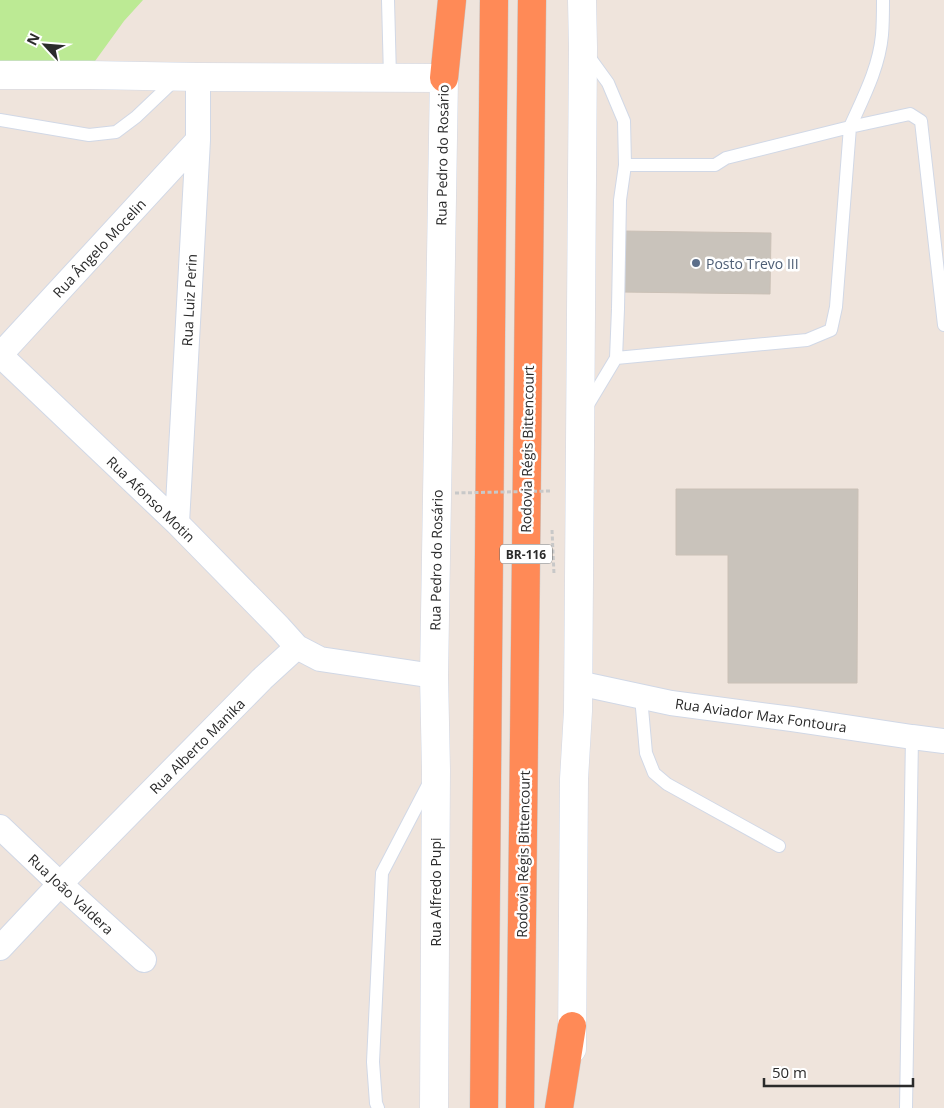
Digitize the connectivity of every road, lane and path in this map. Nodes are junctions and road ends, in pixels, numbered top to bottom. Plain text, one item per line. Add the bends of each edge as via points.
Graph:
1 (388, 0) edge
2 (452, 0) edge
3 (494, 0) edge
4 (532, 0) edge
5 (582, 0) edge
6 (883, 0) edge
7 (583, 47) junction
8 (0, 75) edge
9 (189, 76) junction
10 (390, 77) junction
11 (444, 78) junction
12 (0, 120) edge
13 (850, 127) junction
14 (198, 140) junction
15 (625, 165) junction
16 (944, 325) edge
17 (0, 355) edge
18 (616, 358) junction
19 (581, 417) junction
20 (550, 491) dead end
21 (454, 493) dead end
22 (177, 524) junction
23 (297, 647) junction
24 (434, 676) junction
25 (578, 683) junction
26 (641, 697) junction
27 (912, 738) junction
28 (944, 741) edge
29 (436, 770) junction
30 (0, 827) edge
31 (779, 846) dead end
32 (60, 884) junction
33 (0, 948) edge
34 (144, 960) dead end
35 (572, 1026) junction
36 (378, 1108) edge
37 (434, 1108) edge
38 (484, 1108) edge
39 (520, 1108) edge
40 (559, 1108) edge
41 (572, 1108) edge
42 (906, 1108) edge

1 - 10 lane
2 - 11 highway
3 - 38 highway, BR-116
4 - 39 highway, Rodovia Régis Bittencourt / BR-116
5 - 7 street
6 - 13 lane via 878,56
7 - 15 lane via 608,83 624,121
7 - 19 street
8 - 9 street, Rua Pedro do Rosário
9 - 10 street, Rua Pedro do Rosário
9 - 12 lane via 116,132 89,135
9 - 14 street, Rua Luiz Perin
10 - 11 street, Rua Pedro do Rosário
11 - 24 street, Rua Pedro do Rosário
13 - 15 lane via 726,158 715,165
13 - 16 lane via 910,114 921,121
13 - 18 lane via 836,308 830,330 807,340
14 - 17 street, Rua Ângelo Mocelin
14 - 22 street, Rua Luiz Perin
15 - 18 lane via 620,200
17 - 22 street, Rua Afonso Motin
18 - 19 lane
19 - 25 street
20 - 21 path, bridge
22 - 23 street, Rua Afonso Motin
23 - 24 street via 320,659
23 - 32 street, Rua Alberto Manika
24 - 29 street, Rua Alfredo Pupi
25 - 26 street, Rua Aviador Max Fontoura
25 - 35 street
26 - 27 street, Rua Aviador Max Fontoura
26 - 31 lane via 646,753 654,773 667,784
27 - 28 street, Rua Aviador Max Fontoura
27 - 42 lane
29 - 36 lane via 382,873 373,1062
29 - 37 street, Rua Alfredo Pupi
30 - 32 street, Rua João Valdera
32 - 33 street, Rua Alberto Manika
32 - 34 street, Rua João Valdera
35 - 40 highway
35 - 41 street

